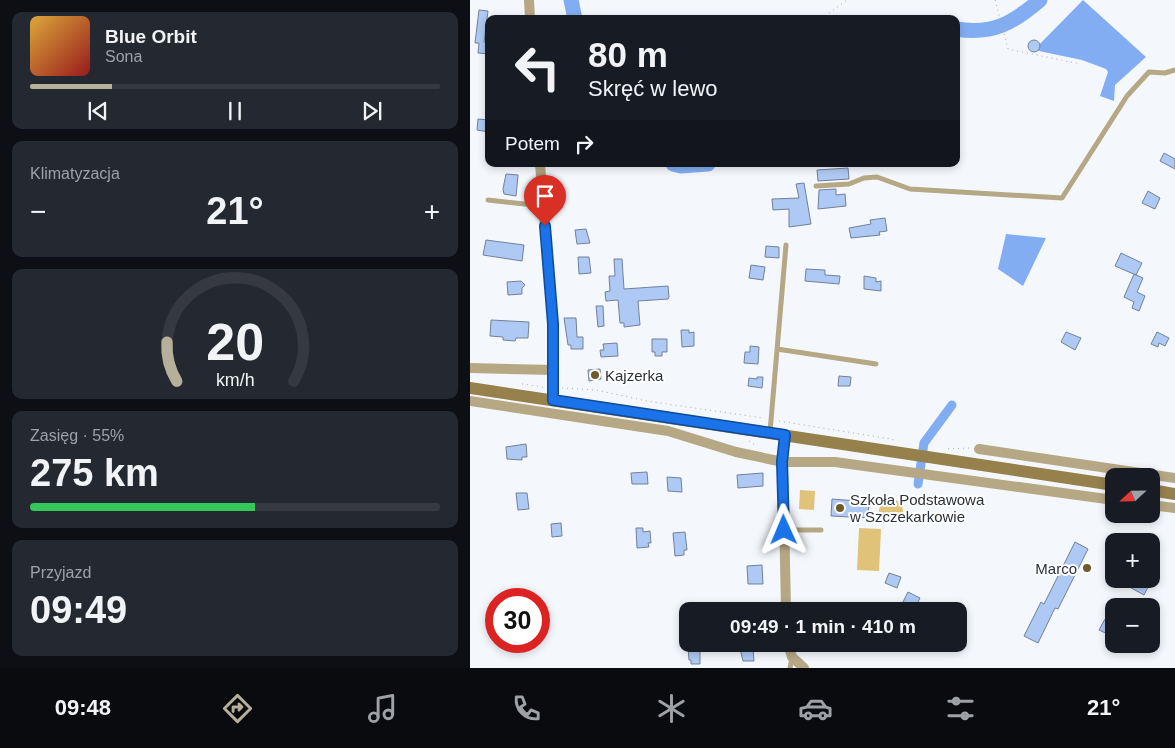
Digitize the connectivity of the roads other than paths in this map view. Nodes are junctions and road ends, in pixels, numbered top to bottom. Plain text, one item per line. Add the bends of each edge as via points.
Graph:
1 (528, 0) edge
2 (530, 15) edge
3 (1175, 70) edge
4 (540, 167) edge
5 (816, 186) dead end
6 (488, 200) dead end
7 (544, 206) junction
8 (786, 245) dead end
9 (777, 349) junction
10 (876, 364) dead end
11 (470, 368) edge
12 (554, 370) junction
13 (470, 388) edge
14 (554, 394) junction
15 (470, 401) edge
16 (770, 433) junction
17 (785, 435) junction
18 (979, 448) road end
19 (782, 462) junction
20 (1175, 478) edge
21 (1105, 484) edge
22 (1160, 492) edge
23 (1175, 494) edge
24 (1105, 499) edge
25 (1160, 506) edge
26 (1175, 508) edge
27 (784, 530) junction
28 (822, 530) dead end
29 (786, 602) edge
30 (790, 652) edge
31 (792, 657) junction
32 (790, 668) edge
33 (804, 668) edge

1 - 2 street
3 - 5 lane via 1149,72 1127,96 1062,198 910,189 877,177 849,184
4 - 7 street
6 - 7 lane
7 - 12 street via 557,353
8 - 9 lane
9 - 10 lane
9 - 16 lane
11 - 12 street
12 - 14 street
13 - 14 main road
14 - 16 main road
15 - 19 street via 668,431
16 - 17 main road
17 - 19 street
17 - 21 main road
18 - 20 street
19 - 24 street via 835,462
19 - 27 street
22 - 23 main road
25 - 26 street
27 - 28 lane
27 - 29 street
30 - 31 street
31 - 32 lane
31 - 33 street

